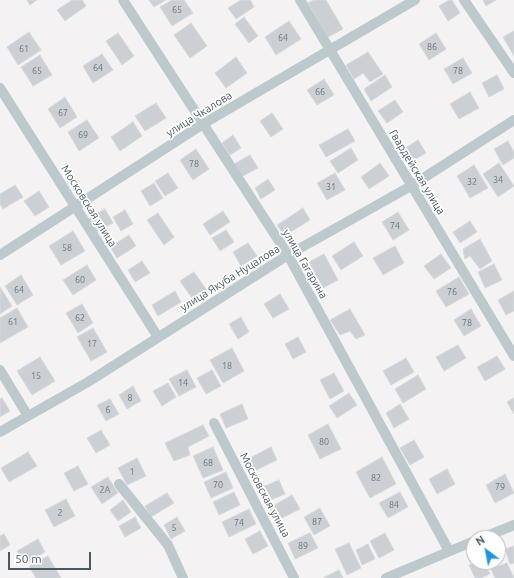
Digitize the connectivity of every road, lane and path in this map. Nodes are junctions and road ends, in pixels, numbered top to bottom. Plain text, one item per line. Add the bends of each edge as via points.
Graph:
1 (123, 0) edge
2 (300, 0) edge
3 (415, 0) edge
4 (464, 0) edge
5 (330, 50) junction
6 (514, 73) edge
7 (0, 88) edge
8 (514, 120) edge
9 (203, 124) junction
10 (411, 186) junction
11 (75, 207) junction
12 (0, 255) edge
13 (288, 255) junction
14 (158, 337) junction
15 (514, 356) edge
16 (0, 370) edge
17 (28, 416) junction
18 (214, 423) dead end
19 (0, 432) edge
20 (120, 484) dead end
21 (514, 525) edge
22 (502, 530) edge
23 (466, 545) edge
24 (449, 552) junction
25 (182, 578) edge
26 (294, 578) edge
27 (386, 578) edge

1 - 9 street, улица Гагарина
2 - 5 street, Гвардейская улица
3 - 5 street, улица Чкалова
4 - 6 street
5 - 9 street, улица Чкалова
5 - 10 street, Гвардейская улица
7 - 11 street, Московская улица
8 - 10 street, улица Якуба Нуцалова
9 - 11 street, улица Чкалова
9 - 13 street, улица Гагарина
10 - 13 street, улица Якуба Нуцалова
10 - 15 street, Гвардейская улица
11 - 12 street, улица Чкалова
11 - 14 street, Московская улица
13 - 14 street, улица Якуба Нуцалова
13 - 24 street, улица Гагарина
14 - 17 street, улица Якуба Нуцалова via 88,382
16 - 17 street
17 - 19 street, улица Якуба Нуцалова
18 - 26 street, Московская улица
20 - 25 street via 168,545
21 - 22 street
23 - 24 street
24 - 27 street

